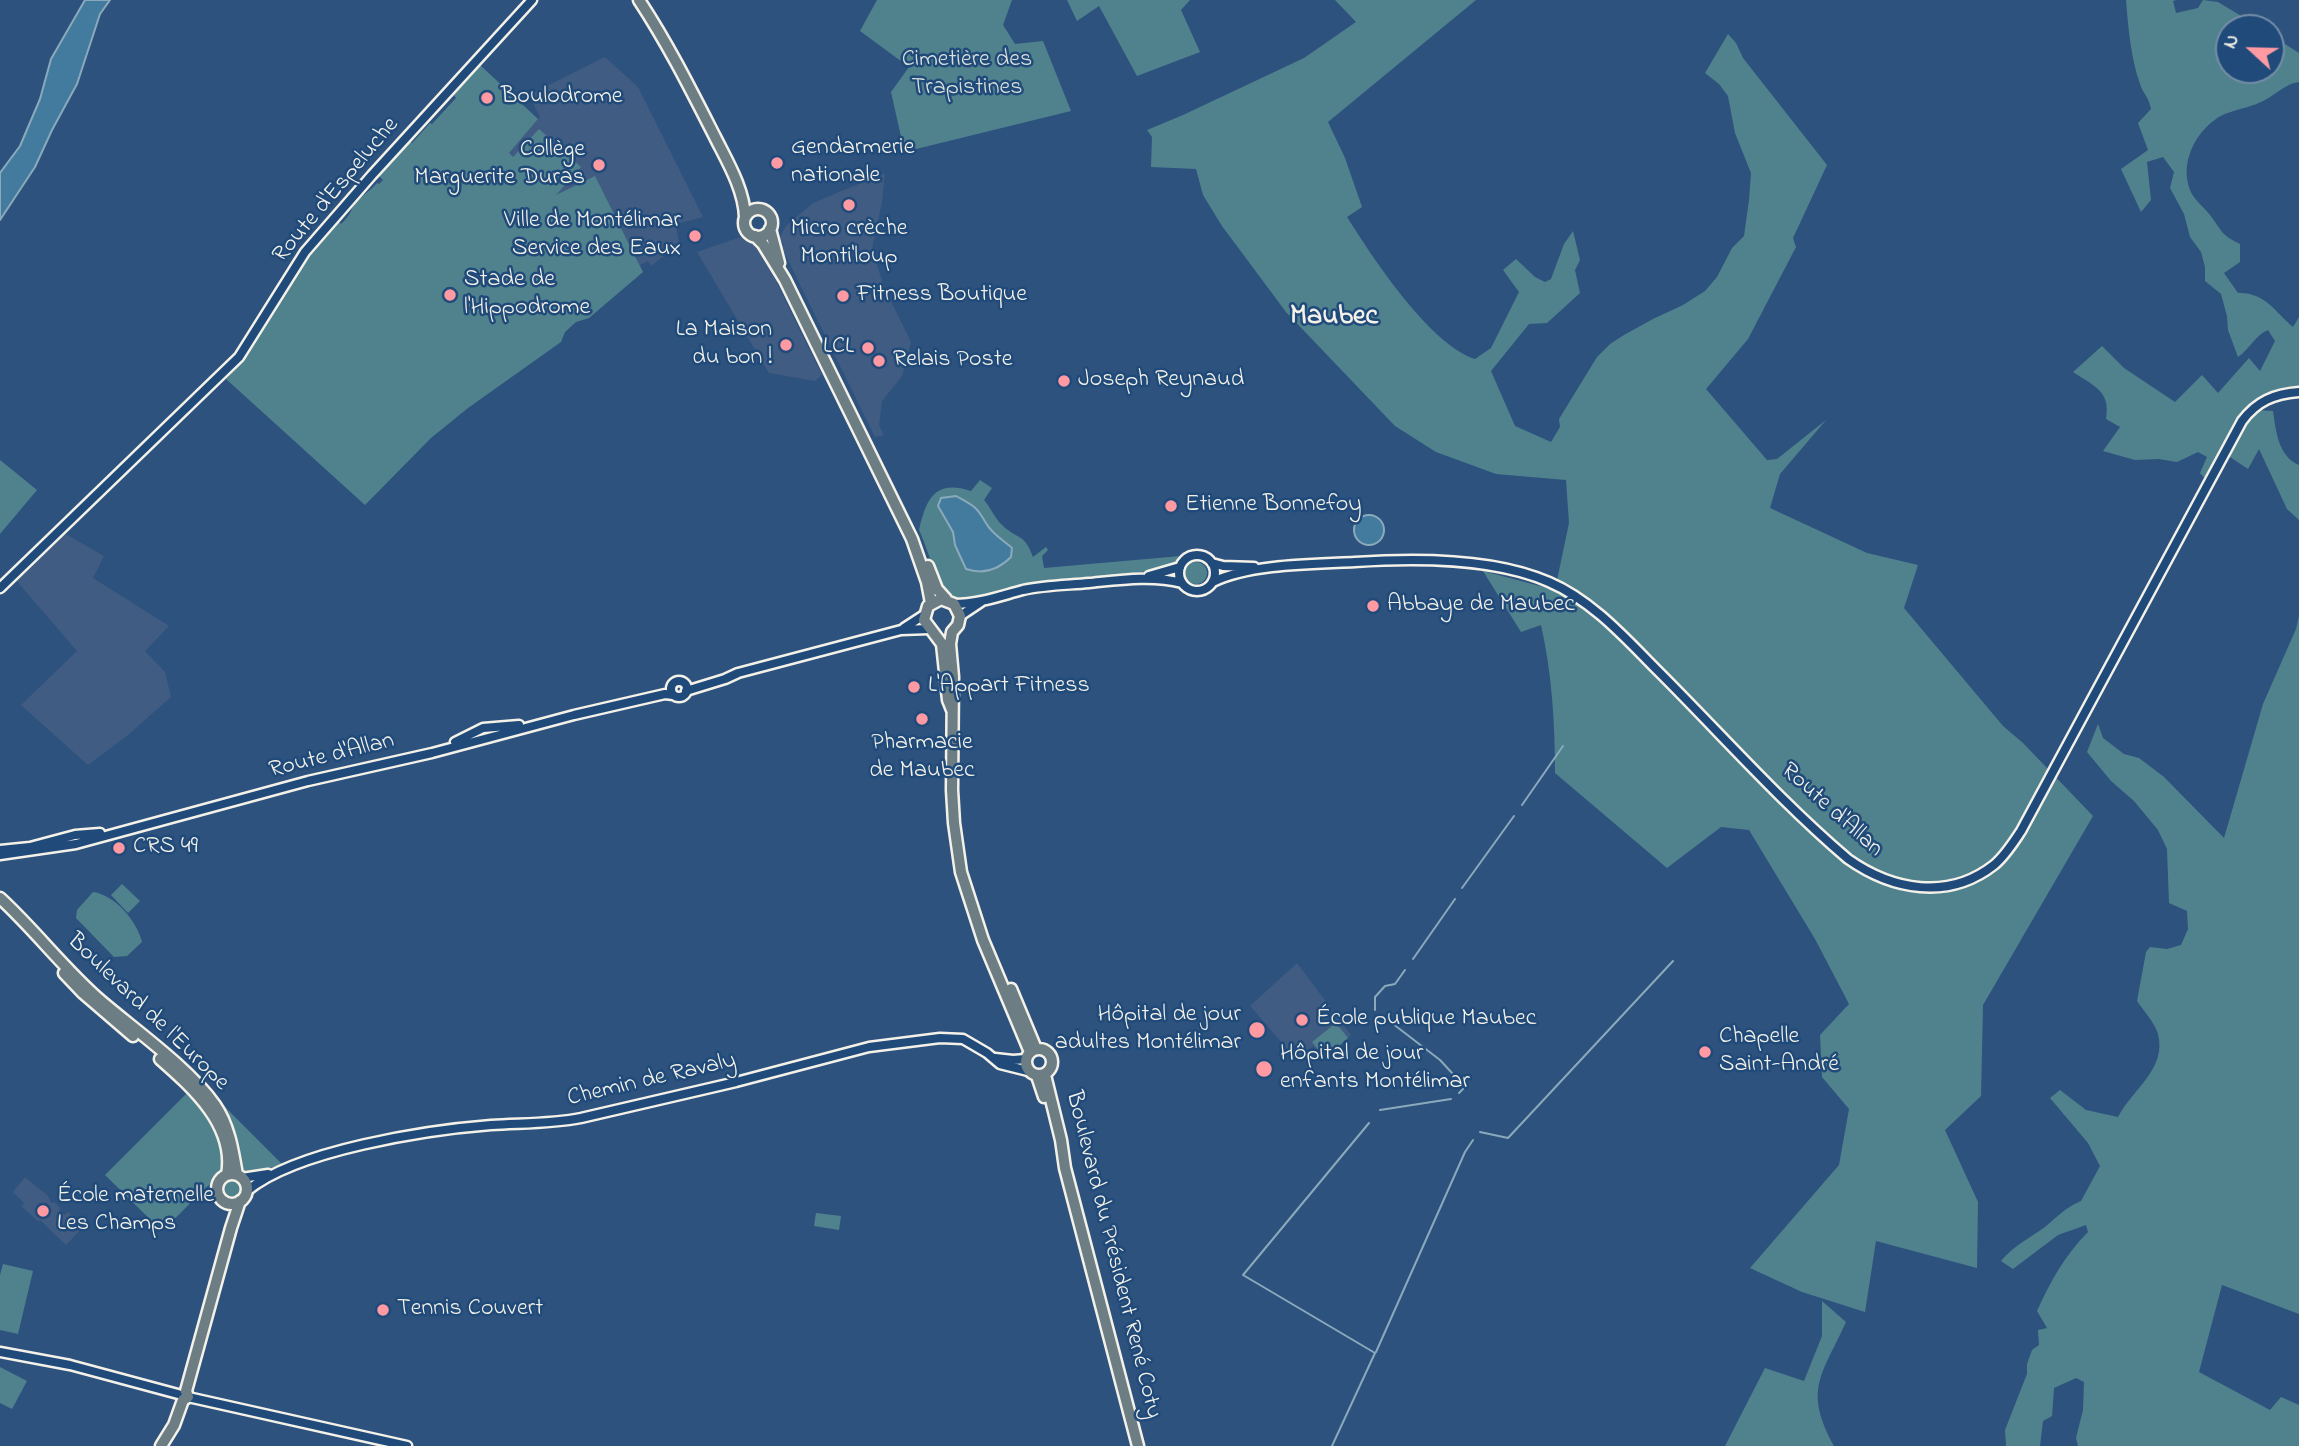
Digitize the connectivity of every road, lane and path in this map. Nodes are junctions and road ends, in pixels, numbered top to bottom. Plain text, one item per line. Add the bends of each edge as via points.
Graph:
1 (532, 0) edge
2 (639, 0) edge
3 (732, 172) junction
4 (760, 209) junction
5 (745, 217) junction
6 (770, 229) junction
7 (755, 236) junction
8 (785, 280) junction
9 (2299, 392) edge
10 (912, 538) junction
11 (1212, 563) junction
12 (1180, 567) junction
13 (1264, 569) junction
14 (1139, 579) junction
15 (1213, 582) junction
16 (1182, 583) junction
17 (0, 588) edge
18 (950, 601) junction
19 (981, 602) junction
20 (931, 603) junction
21 (924, 615) junction
22 (960, 616) junction
23 (901, 630) junction
24 (932, 631) junction
25 (952, 632) junction
26 (686, 688) junction
27 (672, 691) junction
28 (951, 710) junction
29 (0, 850) edge
30 (0, 855) edge
31 (0, 898) edge
32 (0, 907) edge
33 (1031, 1053) junction
34 (992, 1057) junction
35 (1037, 1074) junction
36 (278, 1172) junction
37 (235, 1176) junction
38 (247, 1191) junction
39 (240, 1201) junction
40 (225, 1202) junction
41 (231, 1228) junction
42 (0, 1352) edge
43 (184, 1395) junction
44 (160, 1446) edge
45 (407, 1446) edge
46 (1138, 1446) edge

1 - 17 street, Route d'Espeluche via 305,252 239,357
2 - 3 main road via 673,53
3 - 4 main road
3 - 5 main road
4 - 5 main road
4 - 6 main road via 770,217
5 - 7 main road via 746,230
6 - 7 main road
6 - 8 main road
7 - 8 main road
8 - 10 main road
9 - 13 street, Route d'Allan via 2265,399 2242,421 2008,850 1981,873 1946,885 1889,882 1848,859 1610,623 1546,580 1480,565 1416,560
10 - 18 main road via 937,589
10 - 20 main road
11 - 12 street via 1196,555
11 - 13 street, Route d'Allan
11 - 15 street
12 - 14 street
12 - 16 street
13 - 15 street, Route d'Allan
14 - 16 street
14 - 19 street via 1025,590
15 - 16 street via 1199,591
18 - 19 street
18 - 20 main road
18 - 22 main road
19 - 22 street
20 - 21 main road
21 - 23 street
21 - 24 main road
22 - 25 main road
23 - 24 street
23 - 26 street
24 - 25 main road
24 - 28 main road via 942,644
25 - 28 main road
26 - 27 street via 681,696
26 - 27 street via 679,681
27 - 29 street, Route d'Allan via 531,723 483,728 431,749 101,833
27 - 30 street, Route d'Allan via 76,844
28 - 33 main road via 952,790 961,872 983,940
31 - 37 main road, Boulevard de l'Europe via 100,1000 196,1082 223,1120
32 - 37 main road, Boulevard de l'Europe via 83,993 193,1089 223,1137
33 - 34 street via 1013,1060
33 - 35 main road
33 - 35 main road via 1044,1050 1052,1059 1051,1068
34 - 35 street, Chemin de Ravaly via 1005,1066
34 - 36 street, Chemin de Ravaly via 963,1039 869,1047 581,1118 457,1128 377,1142
35 - 46 main road, Boulevard du Président René Coty
36 - 37 street, Chemin de Ravaly
36 - 38 street, Chemin de Ravaly
37 - 38 main road
37 - 40 main road via 219,1182 219,1196
38 - 39 main road
39 - 40 main road
39 - 41 main road
40 - 41 main road
41 - 43 main road
42 - 43 street
43 - 44 main road via 174,1425
43 - 45 street

